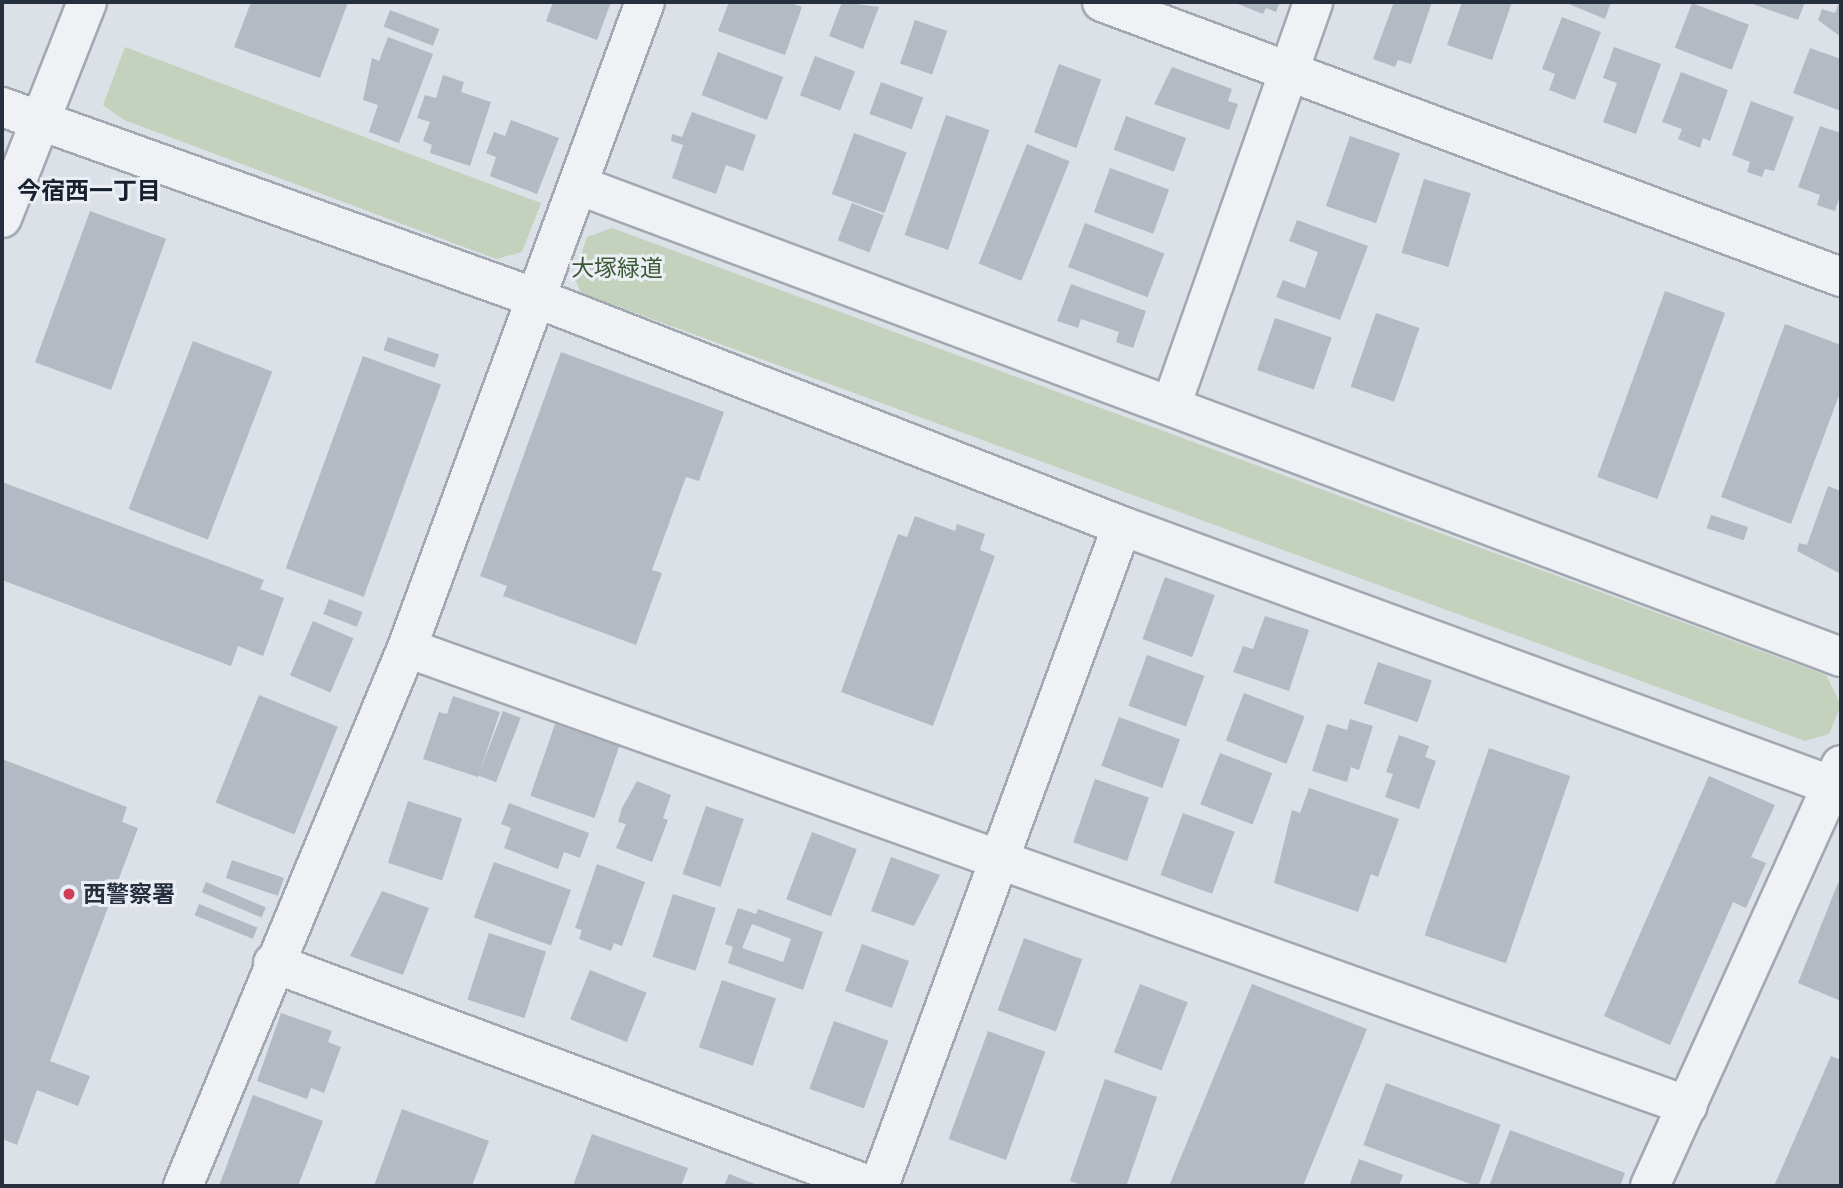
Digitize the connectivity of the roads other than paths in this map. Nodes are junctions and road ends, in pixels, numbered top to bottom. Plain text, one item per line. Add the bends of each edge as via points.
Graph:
1 (87, 2) edge
2 (645, 2) edge
3 (1102, 2) edge
4 (1313, 2) edge
5 (1287, 71) junction
6 (2, 107) edge
7 (39, 121) junction
8 (578, 185) junction
9 (2, 218) edge
10 (1841, 277) edge
11 (536, 298) junction
12 (1171, 407) junction
13 (1122, 526) junction
14 (408, 648) junction
15 (1841, 657) edge
16 (1838, 780) edge
17 (1003, 859) junction
18 (273, 963) junction
19 (1689, 1106) junction
20 (183, 1186) edge
21 (871, 1186) edge
22 (879, 1186) edge
23 (1650, 1186) edge

1 - 7 street
2 - 8 street
3 - 5 street
4 - 5 street
5 - 10 street
5 - 12 street
6 - 7 street
7 - 9 street
7 - 11 street
8 - 11 street
8 - 12 street
11 - 13 street
11 - 14 street
12 - 15 street
13 - 16 street
13 - 17 street
14 - 17 street
14 - 18 street
16 - 19 street
17 - 19 street
17 - 22 street
18 - 20 street
18 - 21 street
19 - 23 street

